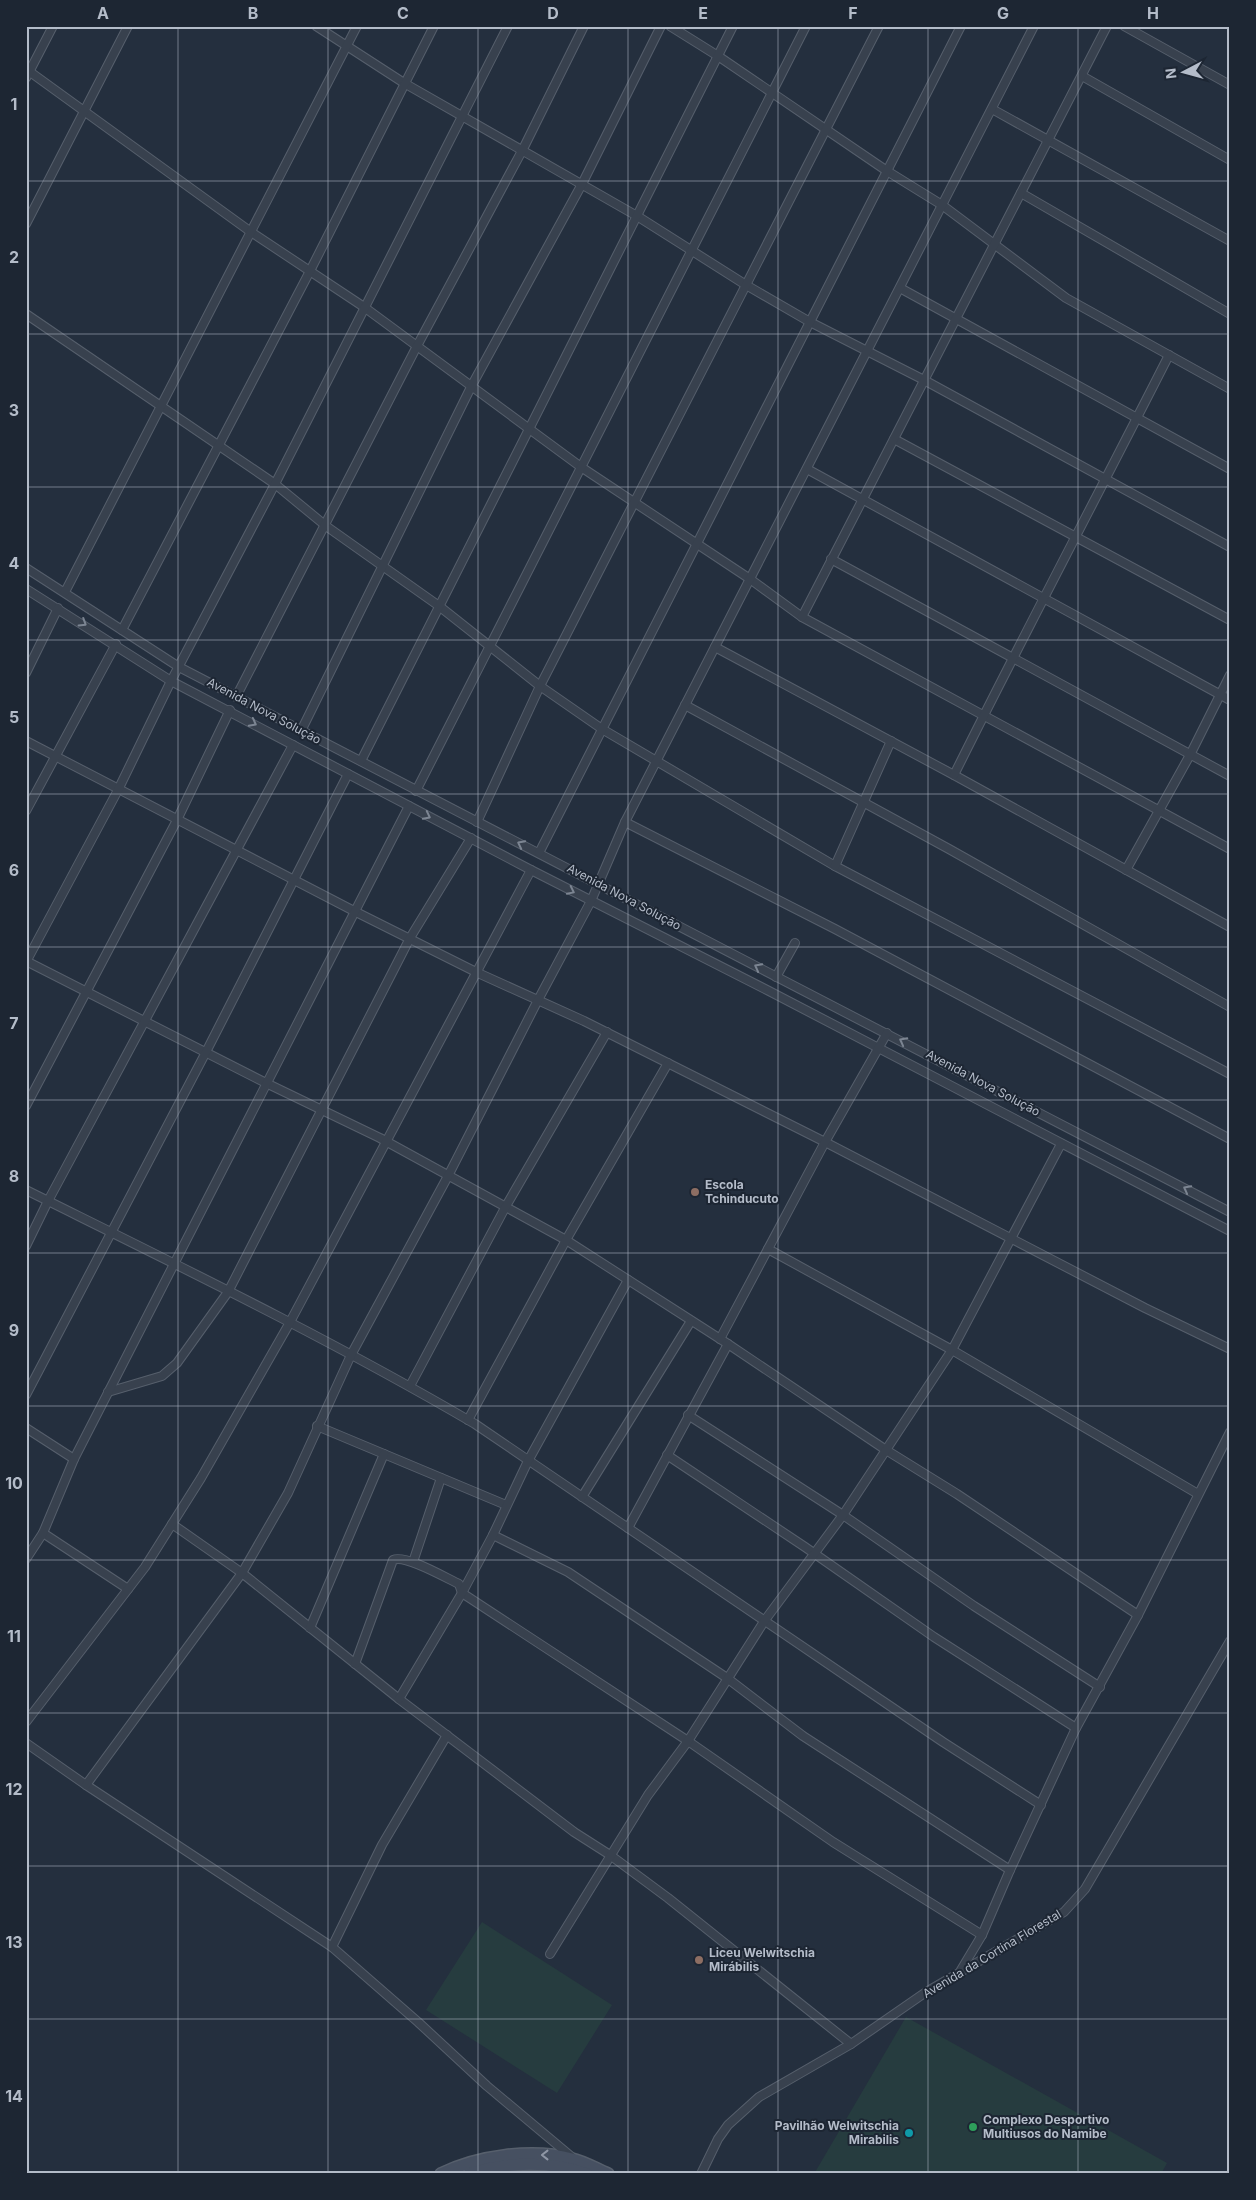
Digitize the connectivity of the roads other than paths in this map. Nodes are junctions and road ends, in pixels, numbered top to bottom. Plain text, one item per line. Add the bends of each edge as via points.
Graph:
1 (53, 26) edge
2 (128, 26) edge
3 (316, 26) edge
4 (357, 26) edge
5 (434, 26) edge
6 (508, 26) edge
7 (584, 26) edge
8 (661, 26) edge
9 (670, 26) edge
10 (733, 26) edge
11 (806, 26) edge
12 (880, 26) edge
13 (961, 26) edge
14 (1034, 26) edge
15 (1107, 26) edge
16 (1124, 26) edge
17 (346, 47) junction
18 (718, 56) junction
19 (27, 73) edge
20 (1082, 76) junction
21 (404, 84) junction
22 (1230, 85) edge
23 (772, 92) junction
24 (992, 109) junction
25 (84, 111) junction
26 (463, 117) junction
27 (826, 129) junction
28 (1048, 140) junction
29 (523, 149) junction
30 (1230, 160) edge
31 (887, 171) junction
32 (582, 184) junction
33 (1021, 193) junction
34 (942, 205) junction
35 (637, 216) junction
36 (26, 224) edge
37 (251, 232) junction
38 (1230, 241) edge
39 (995, 244) junction
40 (692, 250) junction
41 (310, 271) junction
42 (746, 285) junction
43 (900, 288) junction
44 (364, 307) junction
45 (26, 314) edge
46 (1230, 314) edge
47 (956, 319) junction
48 (810, 322) junction
49 (417, 346) junction
50 (867, 352) junction
51 (1169, 355) junction
52 (924, 380) junction
53 (472, 385) junction
54 (1230, 389) edge
55 (162, 406) junction
56 (1137, 418) junction
57 (529, 428) junction
58 (894, 439) junction
59 (218, 447) junction
60 (581, 467) junction
61 (807, 469) junction
62 (1230, 470) edge
63 (1106, 479) junction
64 (275, 484) junction
65 (862, 499) junction
66 (634, 502) junction
67 (326, 526) junction
68 (1074, 536) junction
69 (697, 543) junction
70 (1230, 547) edge
71 (831, 559) junction
72 (382, 565) junction
73 (26, 568) edge
74 (750, 579) junction
75 (26, 589) edge
76 (65, 592) junction
77 (1043, 598) junction
78 (439, 606) junction
79 (58, 608) junction
80 (802, 617) junction
81 (1230, 620) edge
82 (122, 630) junction
83 (116, 644) junction
84 (489, 646) junction
85 (715, 647) junction
86 (1013, 657) junction
87 (179, 667) junction
88 (26, 673) edge
89 (1230, 675) edge
90 (171, 681) junction
91 (540, 686) junction
92 (1219, 694) junction
93 (236, 697) junction
94 (1230, 700) edge
95 (686, 705) junction
96 (230, 710) junction
97 (983, 716) junction
98 (602, 729) junction
99 (301, 731) junction
100 (26, 741) edge
101 (891, 741) junction
102 (293, 744) junction
103 (1190, 755) junction
104 (55, 756) junction
105 (360, 761) junction
106 (656, 762) junction
107 (348, 774) junction
108 (954, 775) junction
109 (1230, 776) edge
110 (118, 790) junction
111 (416, 791) junction
112 (865, 803) junction
113 (409, 806) junction
114 (26, 811) edge
115 (1158, 811) junction
116 (177, 820) junction
117 (477, 822) junction
118 (625, 822) junction
119 (472, 838) junction
120 (1230, 849) edge
121 (237, 851) junction
122 (539, 853) junction
123 (835, 866) junction
124 (531, 870) junction
125 (1126, 870) junction
126 (294, 879) junction
127 (599, 884) junction
128 (592, 901) junction
129 (354, 911) junction
130 (1230, 927) edge
131 (410, 938) junction
132 (795, 943) dead end
133 (26, 961) edge
134 (478, 973) junction
135 (776, 977) junction
136 (86, 992) junction
137 (538, 1000) junction
138 (1230, 1008) edge
139 (146, 1021) junction
140 (607, 1032) junction
141 (887, 1033) junction
142 (879, 1048) junction
143 (206, 1052) junction
144 (668, 1063) junction
145 (1230, 1074) edge
146 (266, 1083) junction
147 (26, 1106) edge
148 (321, 1110) junction
149 (1230, 1139) edge
150 (387, 1142) junction
151 (825, 1142) junction
152 (1061, 1144) junction
153 (448, 1176) junction
154 (26, 1190) edge
155 (48, 1201) junction
156 (506, 1206) junction
157 (1230, 1212) edge
158 (1230, 1231) edge
159 (111, 1233) junction
160 (1010, 1238) junction
161 (566, 1240) junction
162 (26, 1246) edge
163 (768, 1248) junction
164 (173, 1264) junction
165 (628, 1280) junction
166 (228, 1292) junction
167 (691, 1321) junction
168 (290, 1324) junction
169 (720, 1339) junction
170 (728, 1344) junction
171 (1230, 1349) edge
172 (952, 1350) junction
173 (351, 1355) junction
174 (410, 1386) junction
175 (108, 1392) junction
176 (26, 1395) edge
177 (688, 1415) junction
178 (468, 1420) junction
179 (317, 1426) junction
180 (26, 1428) edge
181 (1230, 1432) edge
182 (886, 1450) junction
183 (384, 1454) junction
184 (667, 1456) junction
185 (74, 1459) junction
186 (528, 1461) junction
187 (441, 1478) junction
188 (1198, 1494) junction
189 (582, 1497) junction
190 (506, 1505) junction
191 (843, 1515) junction
192 (172, 1524) junction
193 (628, 1528) junction
194 (43, 1533) junction
195 (493, 1535) junction
196 (814, 1553) junction
197 (26, 1559) edge
198 (413, 1562) junction
199 (242, 1573) junction
200 (128, 1589) junction
201 (462, 1593) junction
202 (1138, 1614) junction
203 (765, 1620) junction
204 (310, 1628) junction
205 (1230, 1641) edge
206 (355, 1664) junction
207 (727, 1678) junction
208 (1100, 1687) junction
209 (399, 1699) junction
210 (26, 1722) edge
211 (1076, 1728) junction
212 (447, 1735) junction
213 (688, 1741) junction
214 (26, 1743) edge
215 (86, 1785) junction
216 (1041, 1805) junction
217 (610, 1855) junction
218 (1010, 1870) junction
219 (982, 1935) junction
220 (332, 1947) junction
221 (550, 1954) dead end
222 (958, 1974) junction
223 (851, 2044) junction
224 (574, 2159) junction
225 (441, 2174) edge
226 (469, 2174) edge
227 (587, 2174) edge
228 (608, 2174) edge
229 (701, 2174) edge

1 - 19 street
2 - 25 street
3 - 17 street
4 - 17 street
5 - 21 street
6 - 26 street
7 - 29 street
8 - 32 street
9 - 18 street
10 - 18 street
11 - 23 street
12 - 27 street
13 - 31 street
14 - 24 street
15 - 20 street
16 - 22 street
17 - 21 street
17 - 37 street
18 - 23 street
18 - 35 street
19 - 25 street
20 - 28 street
20 - 30 street
21 - 26 street
21 - 41 street
23 - 27 street
23 - 40 street
24 - 28 street
24 - 34 street
25 - 36 street
25 - 37 street
26 - 29 street
26 - 44 street
27 - 31 street
27 - 42 street
28 - 33 street
28 - 38 street
29 - 32 street
29 - 49 street
31 - 34 street
31 - 48 street
32 - 35 street
32 - 53 street
33 - 39 street
33 - 46 street
34 - 39 street
34 - 43 street
35 - 40 street
35 - 57 street
37 - 41 street
37 - 55 street
39 - 47 street
39 - 51 street via 1066,298
40 - 42 street
40 - 60 street
41 - 44 street
41 - 59 street
42 - 48 street
42 - 66 street
43 - 47 street
43 - 50 street
44 - 49 street
44 - 64 street
45 - 55 street
47 - 52 street
47 - 56 street
48 - 50 street
48 - 69 street
49 - 53 street
49 - 67 street
50 - 52 street
50 - 61 street
51 - 54 street
51 - 56 street
52 - 58 street
52 - 63 street
53 - 57 street
53 - 72 street
55 - 59 street
55 - 76 street
56 - 62 street
56 - 63 street
57 - 60 street
57 - 78 street
58 - 65 street
58 - 68 street
59 - 64 street
59 - 82 street
60 - 66 street
60 - 84 street
61 - 65 street
61 - 74 street
63 - 68 street
63 - 70 street
64 - 67 street
64 - 87 street
65 - 71 street
65 - 77 street
66 - 69 street
66 - 91 street
67 - 72 street
67 - 93 street
68 - 77 street
68 - 81 street
69 - 74 street
69 - 98 street
71 - 80 street
71 - 86 street
72 - 78 street
72 - 99 street
73 - 76 street, Avenida Nova Solução
74 - 80 street
74 - 85 street
75 - 79 street, Avenida Nova Solução
76 - 82 street, Avenida Nova Solução
77 - 86 street
77 - 92 street
78 - 84 street
78 - 105 street
79 -> 83 street, Avenida Nova Solução
79 - 88 street
80 - 97 street
82 - 87 street, Avenida Nova Solução
83 - 90 street, Avenida Nova Solução
83 - 104 street
84 - 91 street
84 - 111 street
85 - 95 street
85 - 101 street
86 - 97 street
86 - 103 street
87 - 90 street
87 - 93 street, Avenida Nova Solução
89 - 92 street
90 - 96 street, Avenida Nova Solução
90 - 110 street
91 - 98 street
91 - 117 street
92 - 94 street
92 - 103 street
93 - 99 street, Avenida Nova Solução
95 - 106 street
95 - 112 street
96 -> 102 street, Avenida Nova Solução
96 - 116 street
97 - 108 street
97 - 115 street
98 - 106 street
98 - 122 street
99 - 105 street, Avenida Nova Solução
100 - 104 street
101 - 108 street
101 - 112 street
102 - 107 street, Avenida Nova Solução
102 - 121 street
103 - 109 street
103 - 115 street
104 - 110 street
104 - 114 street
105 - 111 street, Avenida Nova Solução
106 - 118 street
106 - 123 street
107 - 113 street, Avenida Nova Solução
107 - 126 street
108 - 125 street
110 - 116 street
110 - 133 street
111 - 117 street, Avenida Nova Solução
112 - 123 street
112 - 138 street
113 -> 119 street, Avenida Nova Solução
113 - 129 street
115 - 120 street
115 - 125 street
116 - 121 street
116 - 136 street
122 -> 117 street, Avenida Nova Solução
118 - 127 street
118 - 149 street
119 - 124 street, Avenida Nova Solução
119 - 131 street
121 - 126 street
121 - 139 street
122 - 127 street, Avenida Nova Solução
123 - 145 street
124 -> 128 street, Avenida Nova Solução
124 - 134 street
125 - 130 street
126 - 129 street
126 - 143 street
127 - 128 street
135 -> 127 street, Avenida Nova Solução
128 - 137 street
128 - 142 street, Avenida Nova Solução
129 - 131 street
129 - 146 street
131 - 134 street
131 - 148 street
132 - 135 street
133 - 136 street
134 - 137 street
134 - 150 street
135 - 141 street, Avenida Nova Solução
136 - 139 street
136 - 147 street
137 - 140 street
137 - 153 street
139 - 143 street
139 - 155 street
140 - 144 street
140 - 156 street
141 - 142 street
157 -> 141 street, Avenida Nova Solução
142 - 151 street
142 - 152 street, Avenida Nova Solução
143 - 146 street
143 - 159 street
144 - 151 street
144 - 161 street
146 - 148 street
146 - 164 street
148 - 150 street
148 - 166 street
150 - 153 street
150 - 168 street
151 - 160 street
151 - 163 street
152 - 158 street, Avenida Nova Solução
152 - 160 street
153 - 156 street
153 - 173 street
154 - 155 street
155 - 159 street
155 - 162 street
156 - 161 street
156 - 174 street
159 - 164 street
159 - 176 street
160 - 171 street
160 - 172 street
161 - 165 street
161 - 178 street
163 - 169 street
163 - 172 street
164 - 166 street
164 - 175 street
165 - 167 street
165 - 186 street
166 - 168 street
166 - 175 street via 177,1363 162,1376
167 - 169 street
167 - 189 street
168 - 173 street
168 - 192 street
169 - 170 street
170 - 177 street
170 - 182 street
172 - 182 street
172 - 188 street
173 - 174 street
173 - 179 street
174 - 178 street
175 - 185 street
177 - 184 street
177 - 191 street
178 - 186 street
179 - 183 street
179 - 199 street via 288,1493
180 - 185 street
181 - 188 street
182 - 191 street
182 - 202 street
183 - 187 street
183 - 204 street
184 - 193 street
184 - 196 street
185 - 194 street
186 - 189 street
186 - 190 street
187 - 190 street
187 - 198 street
188 - 202 street
189 - 193 street
190 - 195 street
191 - 196 street
191 - 208 street via 974,1606
192 - 199 street
192 - 200 street
193 - 203 street
194 - 197 street
194 - 200 street
195 - 201 street
195 - 207 street via 568,1572
196 - 203 street
196 - 211 street via 934,1637
198 - 201 street via 459,1584
198 - 206 street via 393,1560
199 - 204 street
199 - 215 street
200 - 210 street
201 - 209 street
201 - 213 street
202 - 208 street
203 - 207 street
203 - 216 street
204 - 206 street
205 - 222 street, Avenida da Cortina Florestal via 1085,1889 1064,1912
206 - 209 street
207 - 213 street
207 - 218 street via 803,1736
208 - 211 street
209 - 212 street
211 - 216 street
212 - 217 street via 574,1832
212 - 220 street via 382,1845
213 - 217 street
213 - 219 street via 833,1842
214 - 215 street
215 - 220 street
216 - 218 street
217 - 221 street
217 - 223 street
218 - 219 street
219 - 222 street
220 - 224 street
222 - 223 street, Avenida da Cortina Florestal
223 - 229 street, Avenida da Cortina Florestal via 759,2097 718,2139
224 -> 225 street via 552,2154 486,2158
224 - 228 street
226 - 227 street via 531,2164 563,2167

